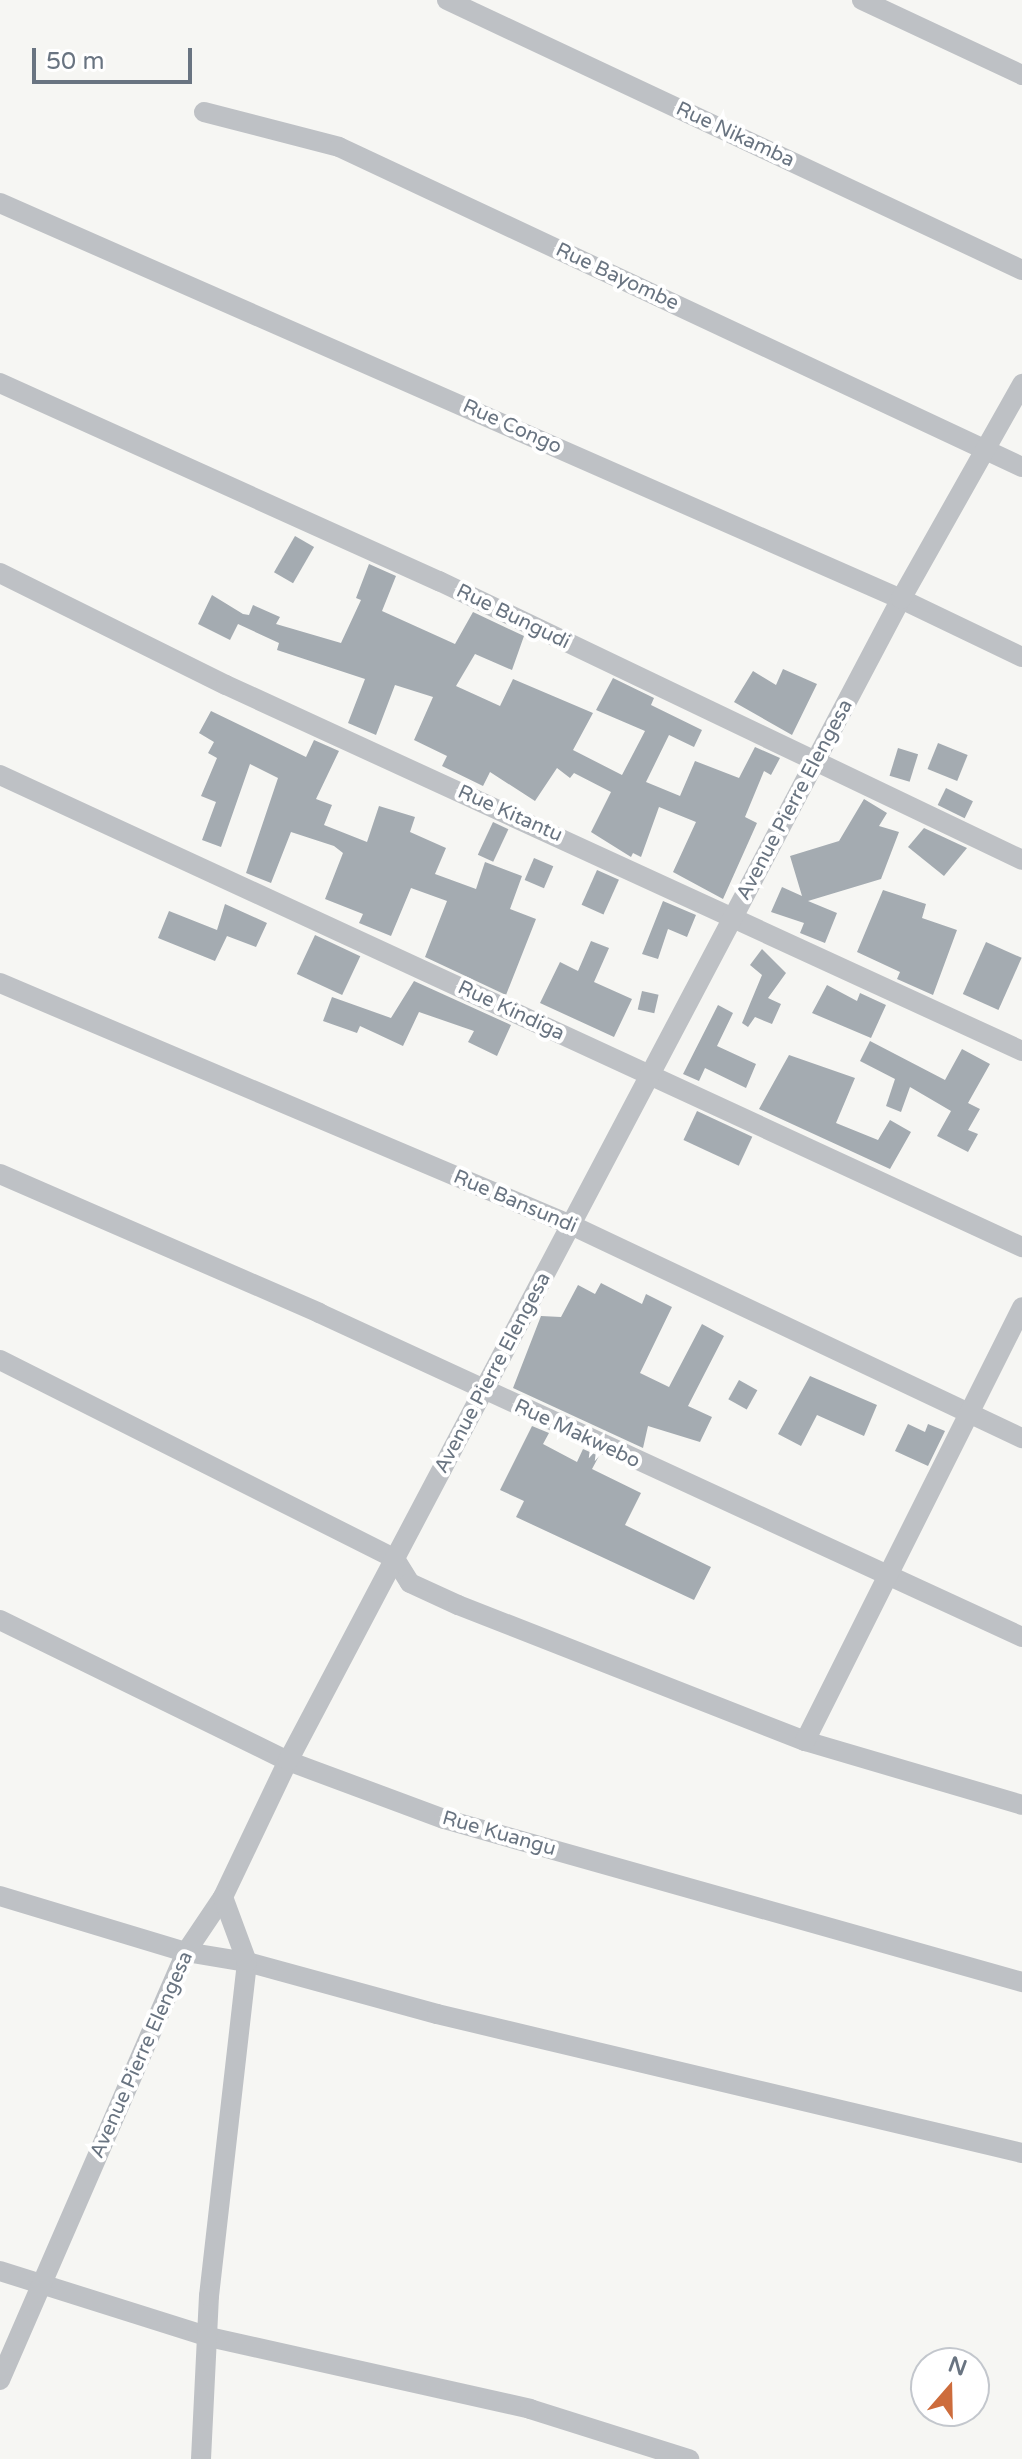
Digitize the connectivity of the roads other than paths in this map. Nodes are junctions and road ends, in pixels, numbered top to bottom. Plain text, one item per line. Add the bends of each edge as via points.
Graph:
1 (447, 0) edge
2 (862, 0) edge
3 (1022, 75) edge
4 (204, 112) dead end
5 (0, 203) edge
6 (1022, 270) edge
7 (0, 383) edge
8 (1022, 384) edge
9 (986, 450) junction
10 (1022, 467) edge
11 (0, 573) edge
12 (901, 599) junction
13 (1022, 657) edge
14 (816, 763) junction
15 (0, 775) edge
16 (1022, 860) edge
17 (733, 916) junction
18 (0, 983) edge
19 (1022, 1051) edge
20 (647, 1075) junction
21 (0, 1174) edge
22 (571, 1225) junction
23 (1022, 1247) edge
24 (1022, 1307) edge
25 (0, 1360) edge
26 (485, 1392) junction
27 (972, 1415) junction
28 (1022, 1438) edge
29 (395, 1559) junction
30 (888, 1576) junction
31 (0, 1620) edge
32 (1022, 1637) edge
33 (805, 1741) junction
34 (288, 1761) junction
35 (1022, 1805) edge
36 (0, 1896) edge
37 (223, 1897) junction
38 (186, 1952) junction
39 (247, 1962) junction
40 (1022, 1982) edge
41 (1022, 2153) edge
42 (0, 2271) edge
43 (39, 2284) junction
44 (209, 2337) junction
45 (0, 2380) edge
46 (201, 2459) edge
47 (689, 2459) edge

1 - 6 street, Rue Nikamba
2 - 3 street
4 - 9 street, Rue Bayombe via 339,147
5 - 12 street, Rue Congo
7 - 14 street, Rue Bungudi via 439,581
8 - 9 street, Avenue Pierre Elengesa
9 - 10 street, Rue Bayombe
9 - 12 street, Avenue Pierre Elengesa
11 - 17 street, Rue Kitantu via 226,685
12 - 13 street, Rue Congo
12 - 14 street, Avenue Pierre Elengesa
14 - 16 street, Rue Bungudi
14 - 17 street, Avenue Pierre Elengesa
15 - 20 street, Rue Kindiga
17 - 19 street, Rue Kitantu
17 - 20 street, Avenue Pierre Elengesa
18 - 22 street, Rue Bansundi
20 - 22 street, Avenue Pierre Elengesa
20 - 23 street, Rue Kindiga
21 - 26 street, Rue Makwebo via 319,1313
22 - 26 street, Avenue Pierre Elengesa
22 - 27 street, Rue Bansundi
24 - 27 street
25 - 29 street
26 - 29 street, Avenue Pierre Elengesa
26 - 30 street, Rue Makwebo
27 - 28 street, Rue Bansundi
27 - 30 street
29 - 33 street via 402,1576 422,1589
29 - 34 street, Avenue Pierre Elengesa
30 - 32 street, Rue Makwebo
30 - 33 street
31 - 34 street, Rue Kuangu
33 - 35 street
34 - 37 street, Avenue Pierre Elengesa
34 - 40 street, Rue Kuangu via 444,1819
36 - 38 street
37 - 38 street, Avenue Pierre Elengesa
37 - 39 street
38 - 39 street
38 - 43 street, Avenue Pierre Elengesa
39 - 41 street via 437,2014
39 - 44 street via 224,2144
42 - 43 street
43 - 44 street
43 - 45 street, Avenue Pierre Elengesa
44 - 46 street
44 - 47 street via 530,2409

